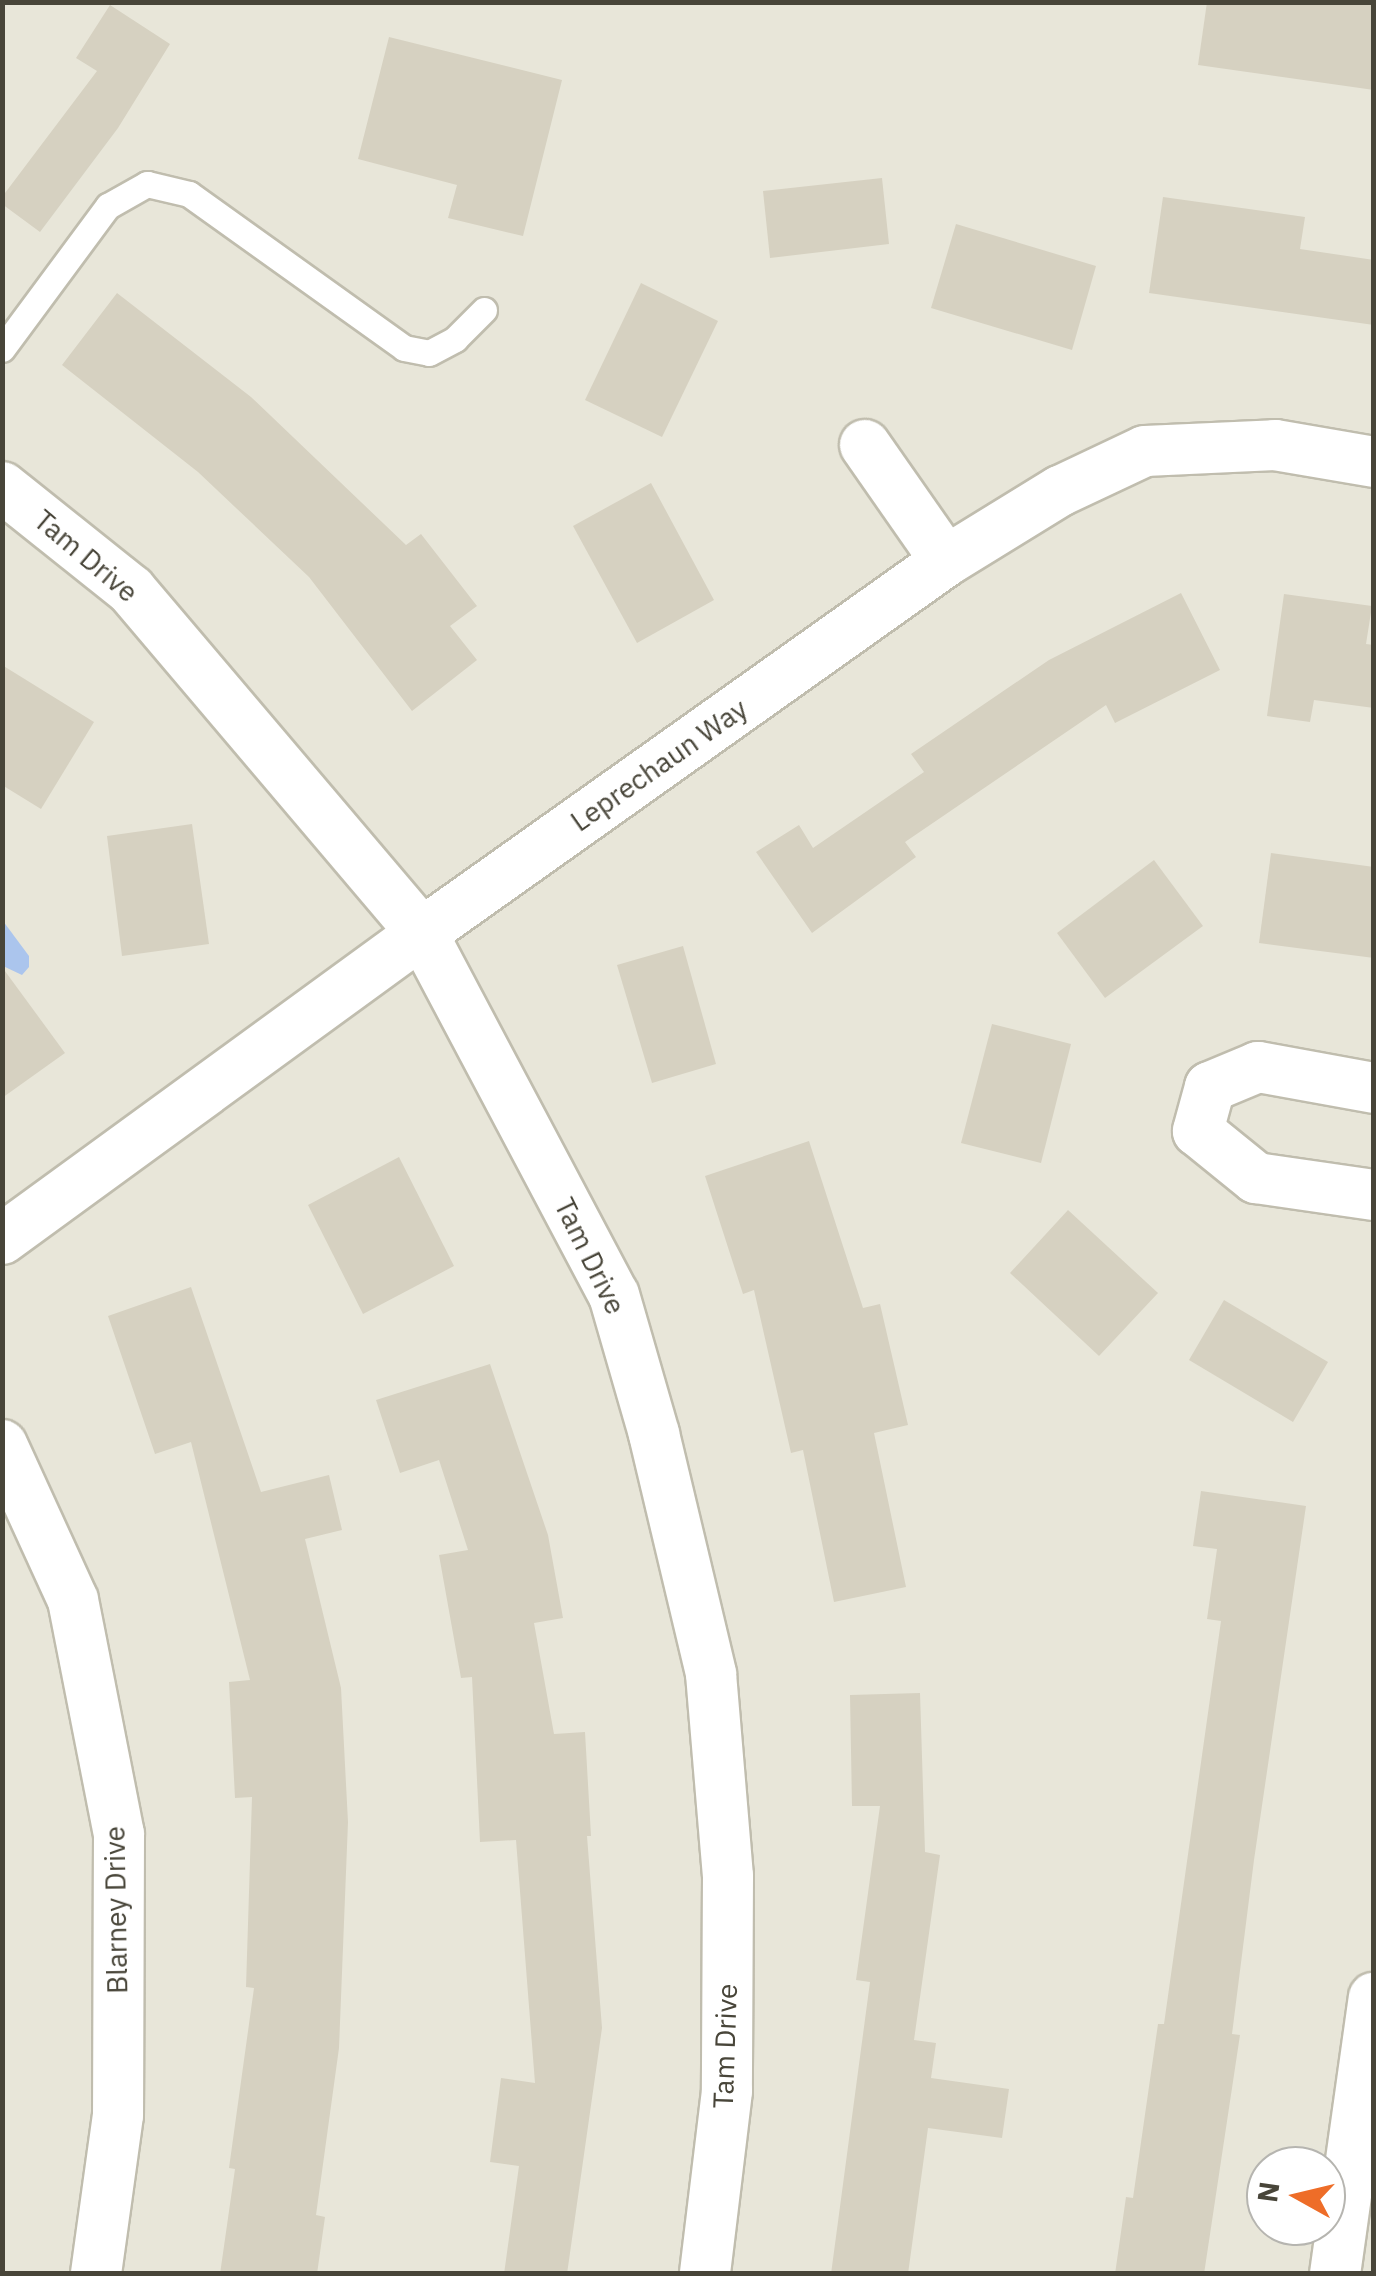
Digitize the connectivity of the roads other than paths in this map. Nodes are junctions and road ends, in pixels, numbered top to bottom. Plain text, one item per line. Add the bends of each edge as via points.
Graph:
1 (484, 310) dead end
2 (2, 349) edge
3 (865, 445) dead end
4 (1374, 462) edge
5 (2, 487) edge
6 (946, 560) junction
7 (422, 933) junction
8 (1374, 1088) edge
9 (1374, 1195) edge
10 (2, 1239) edge
11 (2, 1445) edge
12 (1374, 1998) edge
13 (96, 2274) edge
14 (705, 2274) edge
15 (1335, 2274) edge

1 - 2 lane via 430,353 404,348 189,194 147,184 108,206
3 - 6 street
4 - 6 street, Leprechaun Way via 1275,445 1145,451
5 - 7 street, Tam Drive via 131,590
6 - 7 street, Leprechaun Way
7 - 10 street, Leprechaun Way
7 - 14 street, Tam Drive via 614,1295 711,1674 728,1876 727,2091
8 - 9 street via 1258,1068 1210,1087 1198,1131 1256,1178
11 - 13 street, Blarney Drive via 73,1600 119,1834 118,2114
12 - 15 street

